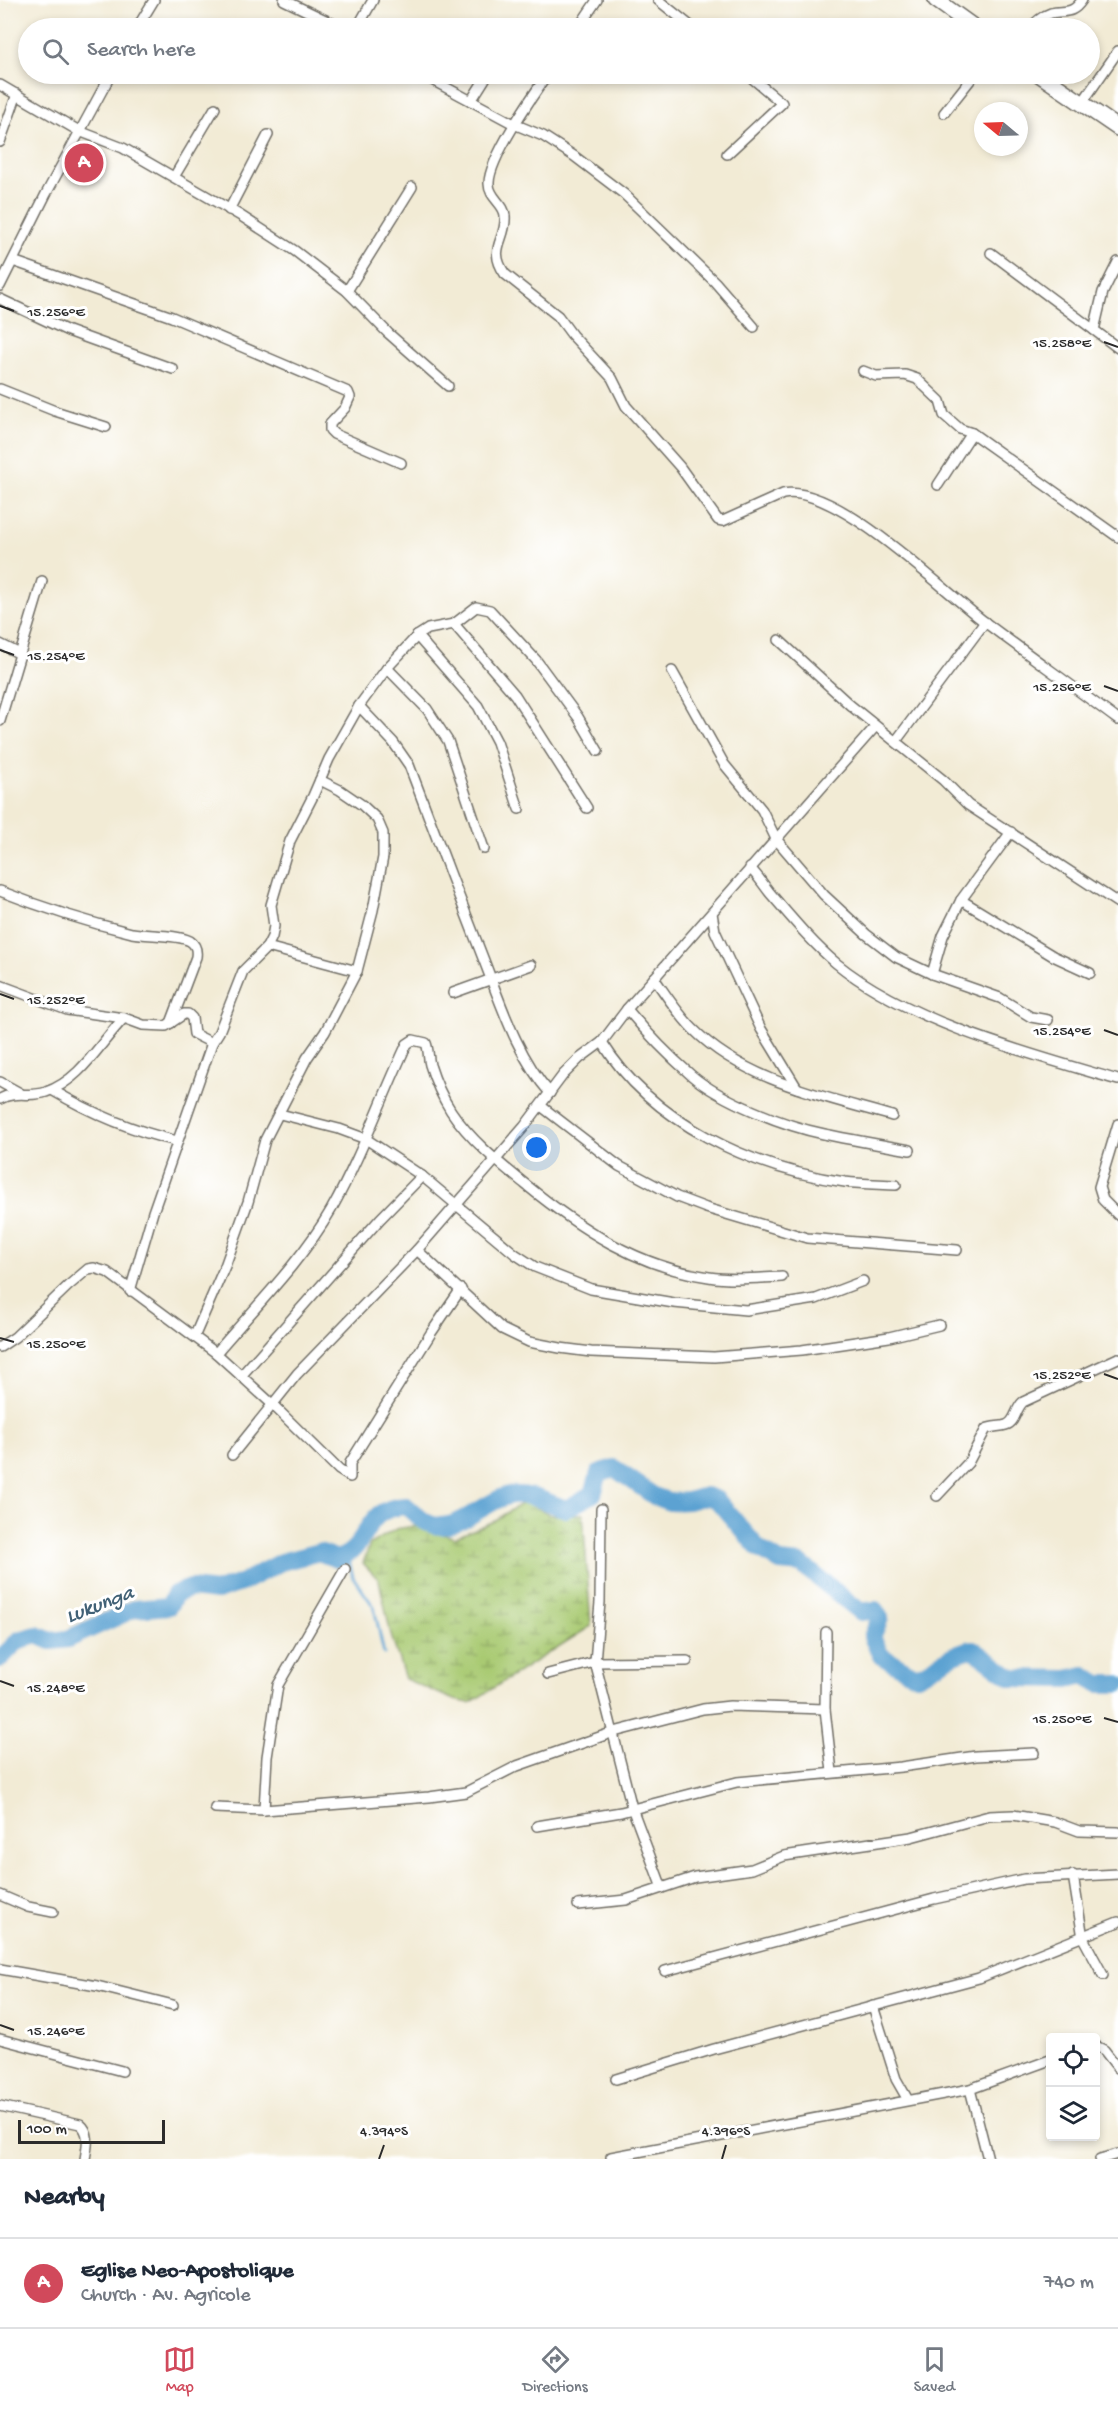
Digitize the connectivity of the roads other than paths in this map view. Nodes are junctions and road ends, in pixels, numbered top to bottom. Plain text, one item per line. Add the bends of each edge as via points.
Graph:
1 (154, 0) edge
2 (284, 0) edge
3 (373, 0) edge
4 (597, 0) edge
5 (658, 0) edge
6 (936, 0) edge
7 (1082, 0) edge
8 (143, 18) edge
9 (321, 18) edge
10 (363, 18) edge
11 (585, 18) edge
12 (680, 18) edge
13 (961, 18) edge
14 (1041, 18) edge
15 (1118, 51) edge
16 (1100, 77) edge
17 (105, 84) edge
18 (440, 84) edge
19 (482, 84) edge
20 (541, 84) edge
21 (759, 84) edge
22 (967, 84) edge
23 (1054, 84) edge
24 (1095, 84) edge
25 (0, 85) edge
26 (16, 94) junction
27 (471, 101) junction
28 (1082, 103) junction
29 (215, 108) dead end
30 (944, 113) dead end
31 (514, 124) junction
32 (1118, 128) edge
33 (79, 131) junction
34 (268, 135) dead end
35 (0, 142) edge
36 (727, 154) dead end
37 (174, 177) junction
38 (412, 187) dead end
39 (229, 210) junction
40 (991, 253) dead end
41 (13, 261) junction
42 (1118, 262) edge
43 (0, 286) edge
44 (347, 291) junction
45 (0, 299) edge
46 (754, 327) dead end
47 (1095, 330) junction
48 (1118, 348) edge
49 (173, 369) dead end
50 (863, 371) dead end
51 (448, 386) dead end
52 (0, 389) edge
53 (106, 427) dead end
54 (972, 433) junction
55 (401, 463) dead end
56 (938, 485) dead end
57 (1118, 537) edge
58 (42, 581) dead end
59 (985, 622) junction
60 (454, 624) junction
61 (417, 636) junction
62 (779, 640) dead end
63 (0, 644) edge
64 (20, 654) junction
65 (387, 668) junction
66 (672, 671) dead end
67 (359, 706) junction
68 (1118, 720) edge
69 (0, 721) edge
70 (875, 727) junction
71 (896, 741) junction
72 (598, 751) dead end
73 (320, 780) junction
74 (587, 808) dead end
75 (519, 810) dead end
76 (1011, 832) junction
77 (776, 839) junction
78 (484, 849) dead end
79 (750, 868) junction
80 (0, 891) edge
81 (961, 900) junction
82 (1118, 903) edge
83 (712, 914) junction
84 (267, 946) junction
85 (531, 965) dead end
86 (357, 971) junction
87 (1090, 973) dead end
88 (932, 974) junction
89 (491, 978) junction
90 (654, 978) junction
91 (0, 985) edge
92 (453, 993) dead end
93 (627, 1009) junction
94 (124, 1018) junction
95 (1048, 1020) dead end
96 (171, 1023) junction
97 (602, 1042) junction
98 (212, 1043) junction
99 (1118, 1080) edge
100 (0, 1082) edge
101 (797, 1088) junction
102 (52, 1090) junction
103 (20, 1092) junction
104 (550, 1093) junction
105 (0, 1099) edge
106 (541, 1106) junction
107 (280, 1114) junction
108 (892, 1116) dead end
109 (1118, 1124) edge
110 (366, 1139) junction
111 (177, 1141) junction
112 (910, 1150) dead end
113 (495, 1160) junction
114 (422, 1176) junction
115 (896, 1185) dead end
116 (457, 1204) junction
117 (1118, 1215) edge
118 (417, 1250) junction
119 (957, 1250) dead end
120 (782, 1277) dead end
121 (863, 1281) dead end
122 (461, 1289) junction
123 (130, 1292) junction
124 (939, 1325) dead end
125 (195, 1335) junction
126 (0, 1347) edge
127 (216, 1353) junction
128 (1118, 1358) edge
129 (241, 1376) junction
130 (272, 1404) junction
131 (232, 1455) dead end
132 (938, 1496) dead end
133 (601, 1509) dead end
134 (345, 1569) dead end
135 (826, 1632) dead end
136 (687, 1661) dead end
137 (595, 1662) junction
138 (548, 1674) dead end
139 (825, 1709) junction
140 (614, 1732) junction
141 (1034, 1753) dead end
142 (832, 1772) junction
143 (215, 1808) dead end
144 (632, 1808) junction
145 (264, 1810) junction
146 (537, 1826) dead end
147 (1118, 1832) edge
148 (1118, 1874) edge
149 (1073, 1875) junction
150 (662, 1888) junction
151 (0, 1895) edge
152 (578, 1905) dead end
153 (53, 1912) dead end
154 (1118, 1922) edge
155 (1083, 1938) junction
156 (0, 1969) edge
157 (665, 1971) dead end
158 (1103, 1975) dead end
159 (173, 2005) dead end
160 (873, 2006) junction
161 (0, 2039) edge
162 (1100, 2048) edge
163 (1118, 2052) edge
164 (1108, 2056) junction
165 (1046, 2061) edge
166 (1118, 2068) edge
167 (122, 2071) dead end
168 (616, 2079) dead end
169 (970, 2089) junction
170 (908, 2100) junction
171 (0, 2106) edge
172 (1118, 2154) edge
173 (610, 2157) dead end
174 (85, 2159) edge
175 (988, 2159) edge
176 (1100, 2159) edge

1 - 8 street
2 - 9 street
3 - 10 street
4 - 11 street
5 - 12 street
6 - 13 main road
7 - 14 street via 1066,14 1052,13
15 - 16 street
17 - 33 street
18 - 27 street
19 - 27 street
20 - 31 street
21 - 36 street via 782,103
22 - 30 street
23 - 28 main road
24 - 28 street
25 - 26 street
26 - 33 street
26 - 35 street
27 - 31 street
28 - 32 main road
29 - 37 street
31 - 46 street via 543,136 624,194 715,282
31 - 59 street via 489,176 490,193 506,217 498,242 500,266 558,316 612,378 626,406 680,467 718,520 783,494 806,494 855,518
33 - 37 street via 123,148
33 - 41 street
34 - 39 street
37 - 39 street
38 - 44 street
39 - 44 street via 295,251
40 - 47 street
41 - 43 street
41 - 55 street via 172,317 348,392 345,408 330,424 330,430
42 - 47 street via 1103,292
44 - 51 street
45 - 49 street via 68,331
47 - 48 street
50 - 54 street via 876,376 905,375 917,379 940,401 944,415 960,429
52 - 53 street
54 - 56 street
54 - 57 street
58 - 64 street
59 - 68 street
59 - 71 street
60 - 61 street via 428,629
60 - 72 street via 476,607 490,610 536,660
60 - 74 street via 515,695
61 - 65 street
61 - 75 street via 478,706 497,742
62 - 70 street
63 - 64 street
64 - 69 street
65 - 67 street
65 - 78 street via 427,709 448,741
66 - 77 street via 724,764 762,810
67 - 73 street
67 - 89 street via 409,765
70 - 71 street
70 - 77 street
71 - 76 street via 968,805
73 - 84 street via 290,841 271,905 274,926
73 - 86 street via 362,805 377,819 383,833 383,857
76 - 81 street
76 - 82 street
77 - 79 street
77 - 88 street via 824,895 866,934 896,957
79 - 83 street
79 - 99 street via 816,945 868,986 963,1029
80 - 96 street via 101,926 193,942 196,957
81 - 87 street via 1053,956
81 - 88 street via 943,936
83 - 90 street
83 - 101 street via 715,931 761,1029
84 - 86 street
84 - 98 street via 243,971
85 - 89 street
86 - 107 street
88 - 95 street via 1000,998 1031,1017
89 - 92 street
89 - 104 street via 525,1057
90 - 93 street
90 - 101 street via 708,1043 735,1062
91 - 94 street via 67,1010
93 - 97 street
93 - 112 street via 692,1076 729,1099 822,1134
94 - 96 street via 158,1027
94 - 102 street via 78,1074
96 - 98 street via 184,1014 190,1015 194,1034
97 - 104 street via 579,1059
97 - 115 street via 617,1066 656,1104 706,1137 778,1166 816,1176
98 - 111 street
100 - 103 street
101 - 108 street
102 - 103 street via 42,1094
102 - 111 street via 143,1133
103 - 105 street
104 - 106 street
106 - 113 street
106 - 119 street via 619,1166 706,1208 807,1238
107 - 110 street
107 - 125 street via 266,1140 225,1266
109 - 117 street via 1099,1187 1102,1200
110 - 113 street via 407,1044 419,1040 426,1043 430,1064 452,1112
110 - 114 street
110 - 127 street via 330,1212
111 - 123 street
113 - 116 street
113 - 120 street via 578,1225 646,1261 709,1277
114 - 116 street
114 - 129 street
116 - 118 street
116 - 121 street via 535,1267 591,1289 746,1310 816,1299
118 - 122 street
118 - 130 street
122 - 124 street via 502,1329 529,1342 591,1352 725,1356 802,1350
122 - 130 street via 350,1463 350,1477
123 - 125 street
123 - 126 street via 107,1272 88,1269
125 - 127 street
127 - 129 street
128 - 132 street via 1023,1402 1011,1422 986,1429 968,1463
129 - 130 street
130 - 131 street
133 - 137 street
134 - 145 street via 278,1685
135 - 139 street
136 - 137 street
137 - 138 street
137 - 140 street
139 - 140 street via 730,1706
139 - 142 street
140 - 144 street
140 - 145 street via 517,1766 466,1792
141 - 142 street
142 - 144 street via 737,1782
143 - 145 street
144 - 146 street
144 - 150 street
147 - 150 street via 1079,1831 1055,1822 1013,1815 989,1816 911,1837 784,1856 752,1869 695,1877
148 - 149 street
149 - 155 street
149 - 157 street via 1024,1879 934,1899
150 - 152 street via 626,1900
151 - 153 street
154 - 155 street
155 - 158 street
155 - 160 street via 979,1978
156 - 159 street via 97,1986
160 - 168 street
160 - 170 street via 896,2079
161 - 167 street
162 - 164 street
163 - 164 street
164 - 166 street
165 - 169 street
169 - 170 street
169 - 175 street
170 - 173 street
171 - 174 street via 80,2124 88,2137
172 - 176 street

